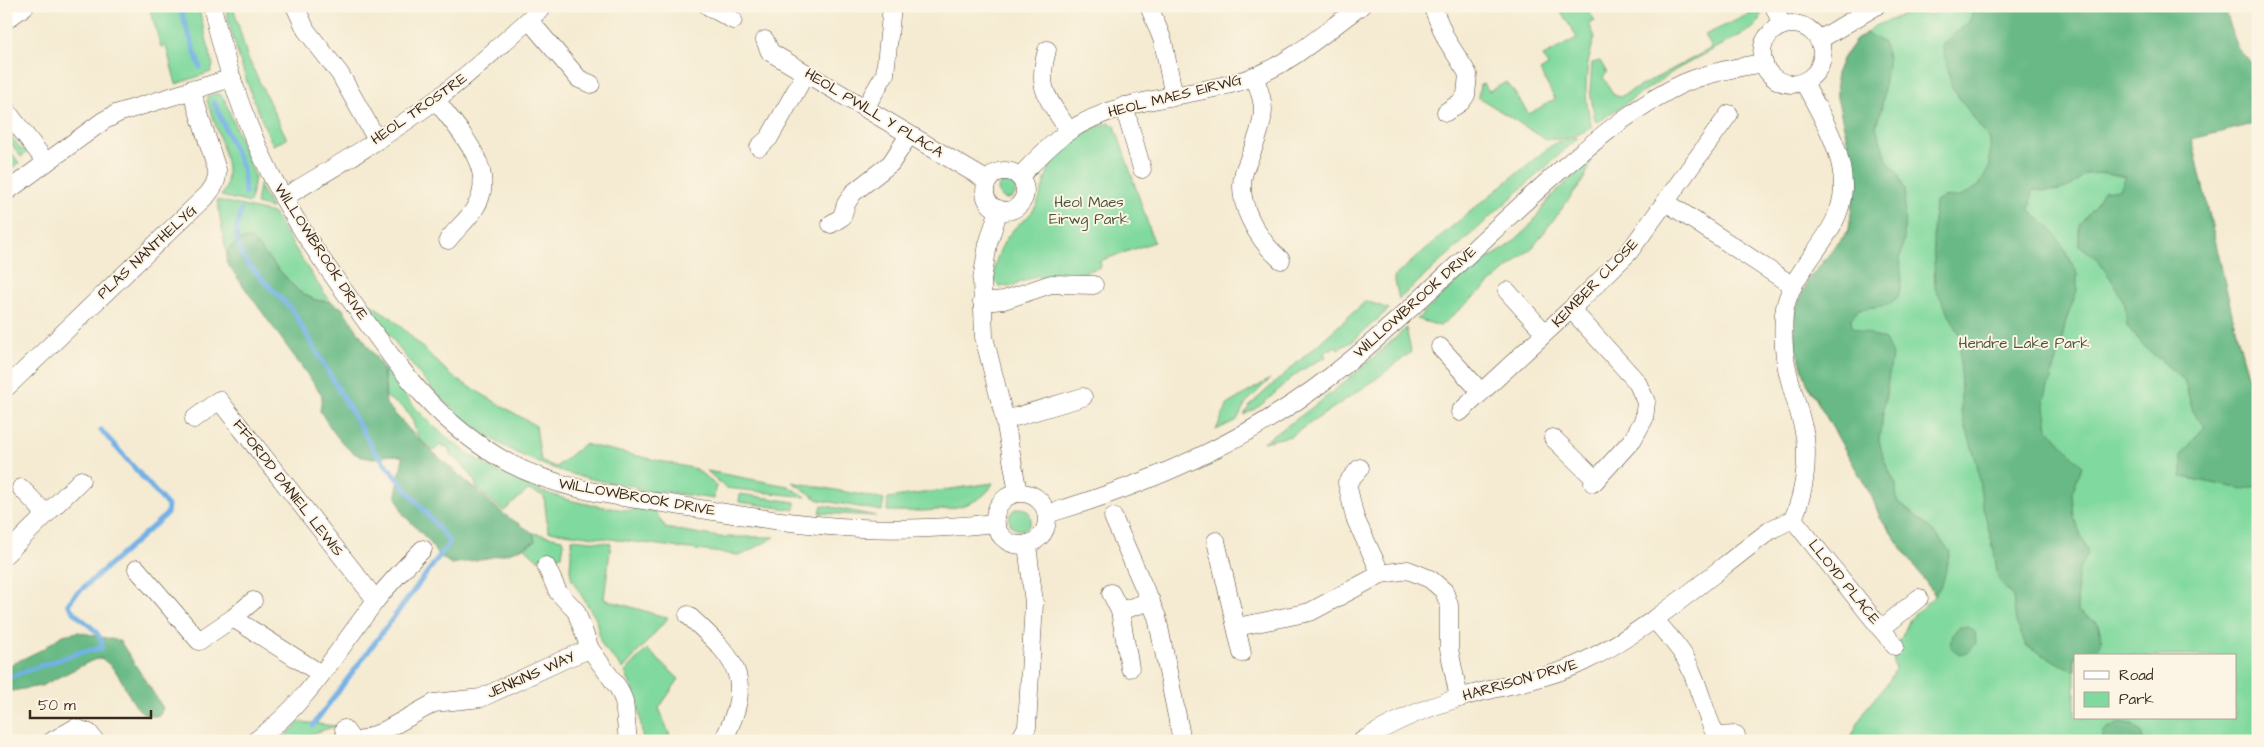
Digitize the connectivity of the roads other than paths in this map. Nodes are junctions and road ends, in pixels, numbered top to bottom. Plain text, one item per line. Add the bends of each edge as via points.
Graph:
1 (25, 6) edge
2 (212, 6) edge
3 (295, 6) edge
4 (544, 6) edge
5 (708, 6) edge
6 (892, 6) edge
7 (1149, 6) edge
8 (1361, 6) edge
9 (1432, 6) edge
10 (1774, 6) edge
11 (1876, 6) edge
12 (1341, 12) edge
13 (6, 20) edge
14 (529, 20) junction
15 (733, 20) dead end
16 (1782, 26) junction
17 (765, 40) dead end
18 (1819, 40) junction
19 (1047, 50) dead end
20 (1764, 63) junction
21 (806, 73) junction
22 (1254, 76) junction
23 (232, 78) junction
24 (1804, 82) junction
25 (591, 84) dead end
26 (191, 89) junction
27 (1174, 97) junction
28 (436, 100) junction
29 (1124, 106) junction
30 (865, 108) junction
31 (6, 110) edge
32 (1446, 112) dead end
33 (1729, 114) dead end
34 (1069, 131) junction
35 (909, 135) junction
36 (377, 140) junction
37 (759, 147) dead end
38 (46, 162) junction
39 (1142, 169) dead end
40 (1019, 177) junction
41 (988, 181) junction
42 (6, 192) edge
43 (283, 198) junction
44 (1666, 202) junction
45 (999, 209) junction
46 (831, 224) dead end
47 (448, 240) dead end
48 (1281, 260) dead end
49 (1094, 285) dead end
50 (1793, 286) junction
51 (1507, 291) dead end
52 (982, 302) junction
53 (1571, 309) junction
54 (1545, 333) junction
55 (1440, 346) dead end
56 (6, 388) edge
57 (1481, 392) junction
58 (1084, 397) dead end
59 (1460, 412) dead end
60 (194, 419) dead end
61 (1005, 420) junction
62 (1553, 438) dead end
63 (1360, 468) dead end
64 (81, 480) dead end
65 (21, 488) dead end
66 (1018, 493) junction
67 (46, 514) junction
68 (1047, 514) junction
69 (1113, 517) dead end
70 (1793, 519) junction
71 (996, 523) junction
72 (1216, 541) dead end
73 (1027, 544) junction
74 (423, 549) dead end
75 (6, 554) edge
76 (546, 566) dead end
77 (137, 569) dead end
78 (1381, 574) junction
79 (1111, 593) dead end
80 (1919, 598) dead end
81 (253, 600) dead end
82 (376, 600) junction
83 (1151, 601) junction
84 (1120, 611) junction
85 (688, 615) dead end
86 (233, 618) junction
87 (1654, 619) junction
88 (1237, 627) junction
89 (1882, 629) junction
90 (1895, 646) dead end
91 (590, 649) junction
92 (1242, 653) dead end
93 (1130, 668) dead end
94 (321, 674) junction
95 (1459, 698) junction
96 (1736, 735) dead end
97 (1027, 736) edge
98 (1715, 738) edge
99 (52, 741) edge
100 (96, 741) edge
101 (255, 741) edge
102 (360, 741) edge
103 (628, 741) edge
104 (723, 741) edge
105 (1182, 741) edge
106 (1362, 741) edge

1 - 13 street
2 - 23 street, WILLOWBROOK DRIVE
3 - 36 street via 306,30 340,74
4 - 14 street, HEOL TROSTRE
5 - 15 street
6 - 30 street via 885,74
7 - 27 street via 1163,41
8 - 12 street, HEOL MAES EIRWG
9 - 32 street via 1446,39 1468,74 1466,95
10 - 16 street
11 - 18 street
12 - 22 street, HEOL MAES EIRWG via 1277,65
14 - 25 street via 579,79
14 - 28 street, HEOL TROSTRE
16 - 18 street via 1807,28
16 - 20 street via 1764,45
17 - 21 street, HEOL PWLL Y PLACA via 770,52
18 - 24 street via 1822,60
19 - 34 street via 1042,86
20 - 24 street via 1768,72 1784,83
20 - 68 street, WILLOWBROOK DRIVE via 1734,67 1685,83 1611,128 1356,356 1255,429 1162,474
21 - 30 street, HEOL PWLL Y PLACA
21 - 37 street via 769,138
22 - 27 street, HEOL MAES EIRWG via 1204,92
22 - 48 street via 1263,107 1262,121 1244,174 1244,200 1266,247
23 - 26 street
23 - 43 street, WILLOWBROOK DRIVE via 256,142
24 - 50 street via 1832,138 1843,187 1840,208 1826,237
26 - 38 street via 103,120
26 - 56 street, PLAS NANTHELYG via 217,170 214,186
27 - 29 street, HEOL MAES EIRWG
28 - 36 street, HEOL TROSTRE
28 - 47 street via 476,157 483,183 476,208
29 - 34 street, HEOL MAES EIRWG
29 - 39 street
30 - 35 street, HEOL PWLL Y PLACA
31 - 38 street
33 - 44 street, KEMBER CLOSE
34 - 40 street, HEOL MAES EIRWG
35 - 41 street, HEOL PWLL Y PLACA
35 - 46 street via 891,163 853,193 842,217
36 - 43 street, HEOL TROSTRE
38 - 42 street
40 - 41 street via 1007,171 994,175
40 - 45 street via 1025,187 1022,202 1012,210
41 - 45 street via 986,194 989,202
43 - 71 street, WILLOWBROOK DRIVE via 352,303 431,405 471,440 530,473 571,487 607,494 830,526 925,529
44 - 50 street
44 - 53 street, KEMBER CLOSE via 1629,252
45 - 52 street via 984,262
49 - 52 street via 1052,284 1004,300
50 - 70 street via 1785,311 1783,336 1786,363 1805,437 1805,458 1801,502
51 - 54 street
52 - 61 street via 984,337
53 - 54 street, KEMBER CLOSE
53 - 62 street via 1637,382 1646,402 1644,418 1633,439 1595,482
54 - 57 street, KEMBER CLOSE
55 - 57 street
57 - 59 street, KEMBER CLOSE
58 - 61 street
60 - 82 street, FFORDD DANIEL LEWIS via 219,400
61 - 66 street
63 - 78 street via 1347,483 1355,518
64 - 67 street
65 - 67 street
66 - 68 street via 1040,501
66 - 71 street via 1001,502 995,515
67 - 75 street
68 - 73 street via 1040,536
69 - 83 street
70 - 87 street, HARRISON DRIVE via 1772,529
70 - 89 street, LLOYD PLACE
71 - 73 street via 1006,539
72 - 88 street
73 - 97 street via 1034,603
74 - 82 street
76 - 91 street, JENKINS WAY via 558,592 576,611
77 - 86 street via 199,641
78 - 88 street via 1310,612
78 - 95 street via 1408,570 1430,579 1444,591 1449,605 1449,649
79 - 84 street
80 - 89 street
81 - 86 street
82 - 94 street
83 - 84 street
83 - 105 street
84 - 93 street
85 - 104 street via 726,650 737,676 737,709
86 - 94 street
87 - 95 street, HARRISON DRIVE via 1582,663 1539,678
87 - 98 street via 1684,656
88 - 92 street
89 - 90 street, LLOYD PLACE
91 - 102 street, JENKINS WAY via 481,698 434,703
91 - 103 street, JENKINS WAY via 624,701
94 - 101 street via 282,721
95 - 106 street, HARRISON DRIVE via 1385,726
96 - 98 street
99 - 100 street via 75,728 89,733

